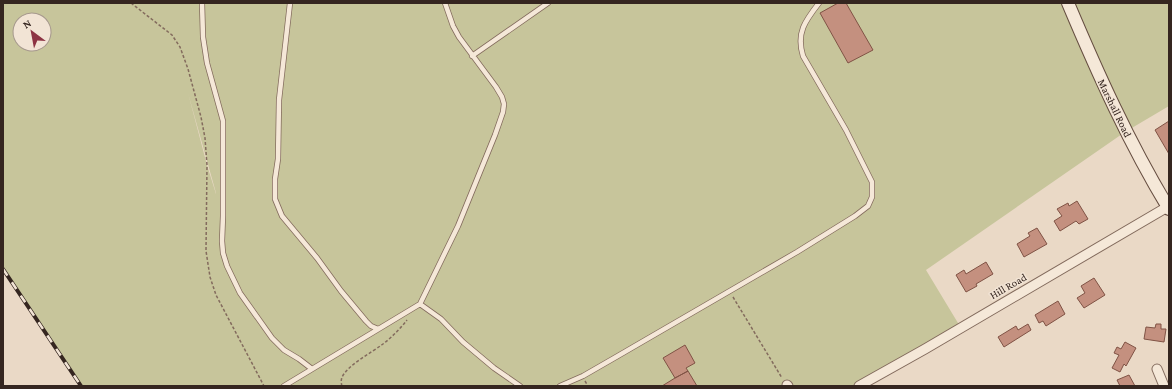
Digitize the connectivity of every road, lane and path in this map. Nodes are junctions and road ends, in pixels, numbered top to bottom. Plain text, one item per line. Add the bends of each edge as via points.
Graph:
1 (131, 3) edge
2 (202, 3) edge
3 (290, 3) edge
4 (445, 3) edge
5 (548, 3) edge
6 (819, 3) edge
7 (1068, 3) edge
8 (472, 56) junction
9 (1169, 207) edge
10 (729, 291) junction
11 (420, 304) junction
12 (378, 329) junction
13 (312, 369) junction
14 (1157, 369) dead end
15 (264, 386) edge
16 (284, 386) edge
17 (342, 386) edge
18 (520, 386) edge
19 (560, 386) edge
20 (788, 386) edge
21 (859, 386) edge
22 (1164, 386) edge

1 - 15 path via 172,35 180,47 188,69 205,138 206,251 210,278 216,295
2 - 13 lane via 207,63 223,122 223,253 240,292 272,338 284,350
3 - 12 lane via 279,100 275,199 282,216 341,291 366,321
4 - 8 lane via 453,26
5 - 8 lane
6 - 10 lane via 802,29 800,48 872,182 872,197 868,206 856,216
7 - 9 main road, Marshall Road via 1125,132
8 - 11 lane via 502,97 503,112 458,226
9 - 21 street, Hill Road
10 - 19 lane via 582,376
10 - 20 path
11 - 12 lane
11 - 17 path via 398,331 342,376
11 - 18 lane via 441,319 494,368
12 - 13 lane
13 - 16 lane
14 - 22 street

